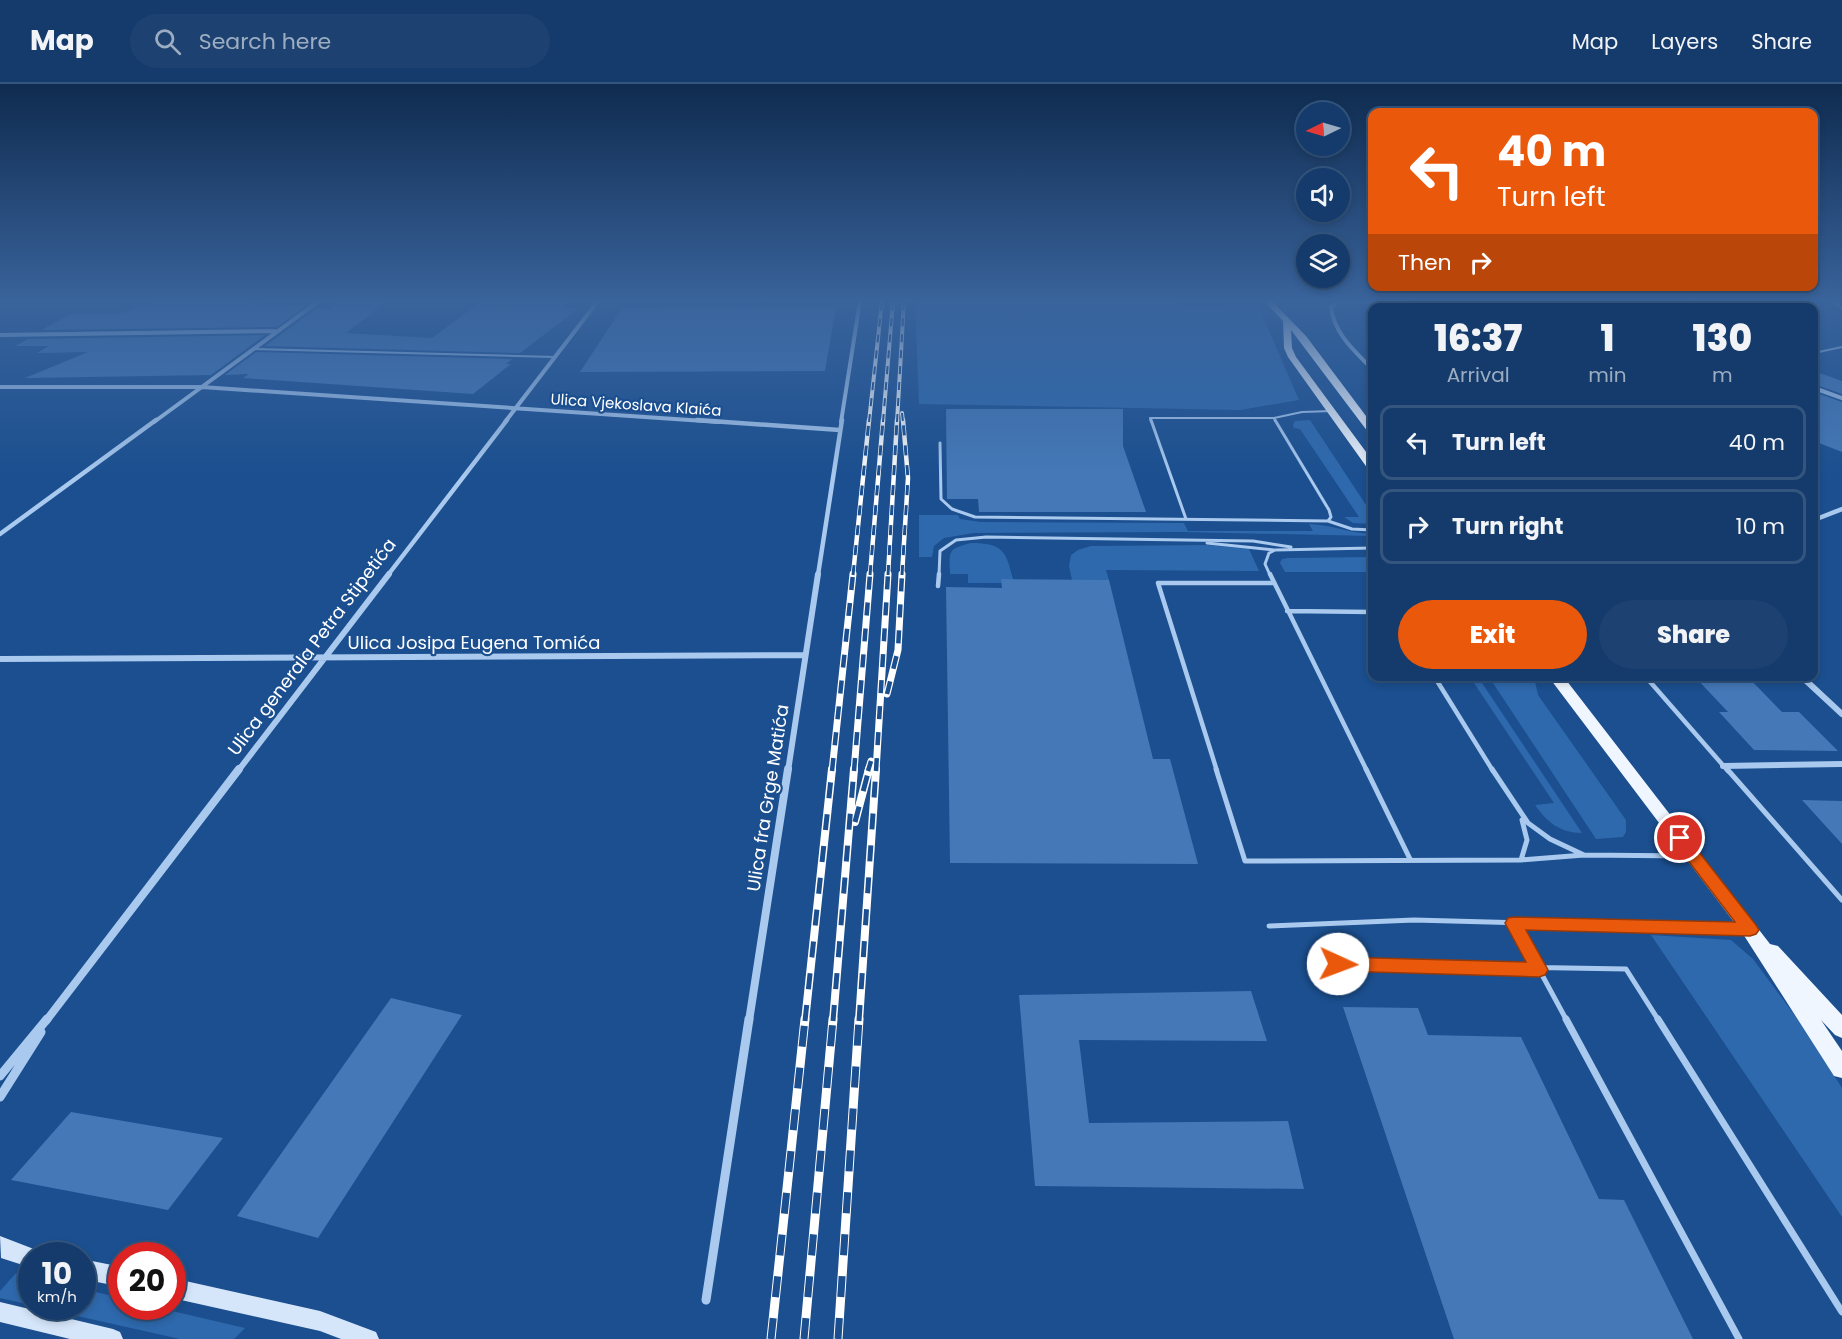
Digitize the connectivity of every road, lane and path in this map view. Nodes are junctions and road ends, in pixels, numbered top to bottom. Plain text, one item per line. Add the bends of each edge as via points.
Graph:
1 (240, 360) edge
2 (552, 360) edge
3 (851, 360) edge
4 (1294, 360) edge
5 (1319, 360) edge
6 (0, 387) edge
7 (202, 387) junction
8 (1818, 389) edge
9 (1842, 398) edge
10 (514, 409) junction
11 (1332, 411) junction
12 (1274, 418) junction
13 (1368, 425) edge
14 (840, 430) junction
15 (940, 443) dead end
16 (1368, 461) edge
17 (1842, 509) edge
18 (1818, 518) edge
19 (1186, 519) junction
20 (1328, 521) junction
21 (1368, 530) edge
22 (0, 534) edge
23 (1193, 541) junction
24 (1368, 548) edge
25 (1298, 549) junction
26 (1275, 550) junction
27 (1274, 583) junction
28 (938, 586) dead end
29 (1287, 611) junction
30 (1368, 612) edge
31 (805, 655) junction
32 (0, 659) edge
33 (324, 659) junction
34 (1437, 681) edge
35 (1559, 681) edge
36 (1649, 681) edge
37 (1806, 681) edge
38 (1842, 714) edge
39 (1842, 764) edge
40 (1724, 766) junction
41 (1521, 816) junction
42 (1584, 855) junction
43 (1693, 856) junction
44 (1410, 859) junction
45 (1521, 860) junction
46 (1842, 900) edge
47 (1514, 923) junction
48 (1269, 926) dead end
49 (1750, 930) junction
50 (1315, 964) dead end
51 (1539, 970) junction
52 (53, 1012) junction
53 (1842, 1029) edge
54 (1842, 1069) edge
55 (0, 1076) edge
56 (0, 1097) edge
57 (0, 1246) edge
58 (18, 1254) edge
59 (186, 1291) edge
60 (706, 1300) dead end
61 (0, 1312) edge
62 (1842, 1312) edge
63 (113, 1339) edge
64 (369, 1339) edge
65 (1739, 1339) edge

1 - 7 street
2 - 10 street, Ulica generala Petra Stipetića
3 - 14 street, Ulica fra Grge Matića
4 - 11 main road
5 - 13 main road
6 - 7 street, Ulica Vjekoslava Klaića
7 - 10 street, Ulica Vjekoslava Klaića
7 - 22 street
8 - 9 street
10 - 14 street, Ulica Vjekoslava Klaića
10 - 33 street, Ulica generala Petra Stipetića
11 - 12 lane
11 - 16 main road
12 - 19 lane via 1150,418
12 - 20 lane via 1329,510
14 - 31 street, Ulica fra Grge Matića
15 - 19 lane via 941,499 960,513 975,517
17 - 18 street
19 - 20 lane
20 - 21 lane
23 - 25 lane via 1257,540
23 - 26 lane
23 - 28 lane via 986,537 956,540 940,551
24 - 25 lane
25 - 26 lane
26 - 27 lane via 1269,553 1265,564
27 - 29 lane
27 - 44 lane via 1158,583 1245,861
29 - 30 lane
29 - 44 lane
31 - 33 street, Ulica Josipa Eugena Tomića
31 - 60 street, Ulica fra Grge Matića
32 - 33 street, Ulica Josipa Eugena Tomića
33 - 52 street, Ulica generala Petra Stipetića
34 - 41 lane
35 - 43 main road
36 - 40 lane
37 - 38 street
39 - 40 street
40 - 46 lane
41 - 42 lane via 1547,837
41 - 45 lane via 1528,842
42 - 43 lane
42 - 45 lane
43 - 49 main road
44 - 45 lane
47 - 48 lane via 1414,920
47 - 49 lane
47 - 51 lane
49 - 53 main road
49 - 54 main road
50 - 51 lane
51 - 62 lane via 1626,969
51 - 65 lane
52 - 55 street, Ulica generala Petra Stipetića
52 - 56 street, Ulica generala Petra Stipetića
57 - 58 main road
59 - 64 main road via 320,1321
61 - 63 main road

